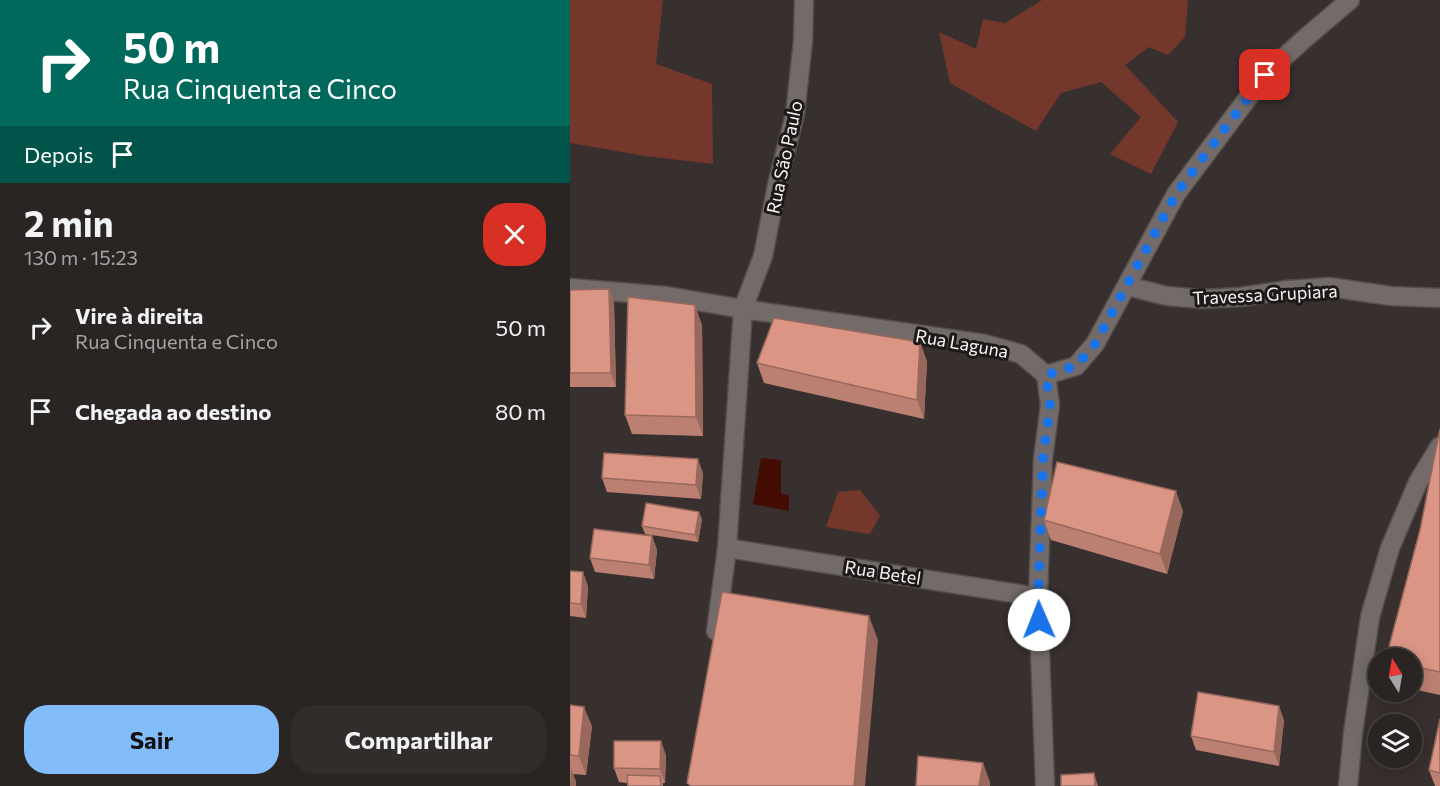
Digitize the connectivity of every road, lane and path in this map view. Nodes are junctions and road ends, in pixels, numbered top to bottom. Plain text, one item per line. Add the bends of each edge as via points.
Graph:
1 (804, 0) edge
2 (1350, 0) edge
3 (1127, 286) junction
4 (570, 288) edge
5 (1440, 298) edge
6 (742, 309) junction
7 (1046, 375) junction
8 (1440, 446) edge
9 (727, 548) junction
10 (1038, 597) junction
11 (714, 650) edge
12 (1045, 786) edge
13 (1348, 786) edge

1 - 6 street, Rua São Paulo via 795,114 763,256
2 - 3 street via 1265,75 1176,194
3 - 5 street, Travessa Grupiara via 1167,296 1201,298 1329,287
3 - 7 street via 1095,344 1076,366
4 - 6 street, Rua Laguna via 667,296
6 - 7 street, Rua Laguna via 986,344 1021,354
6 - 9 street
7 - 10 street via 1050,405 1043,459
8 - 13 street via 1418,482 1390,548 1370,617
9 - 10 street, Rua Betel
9 - 11 street
10 - 12 street

